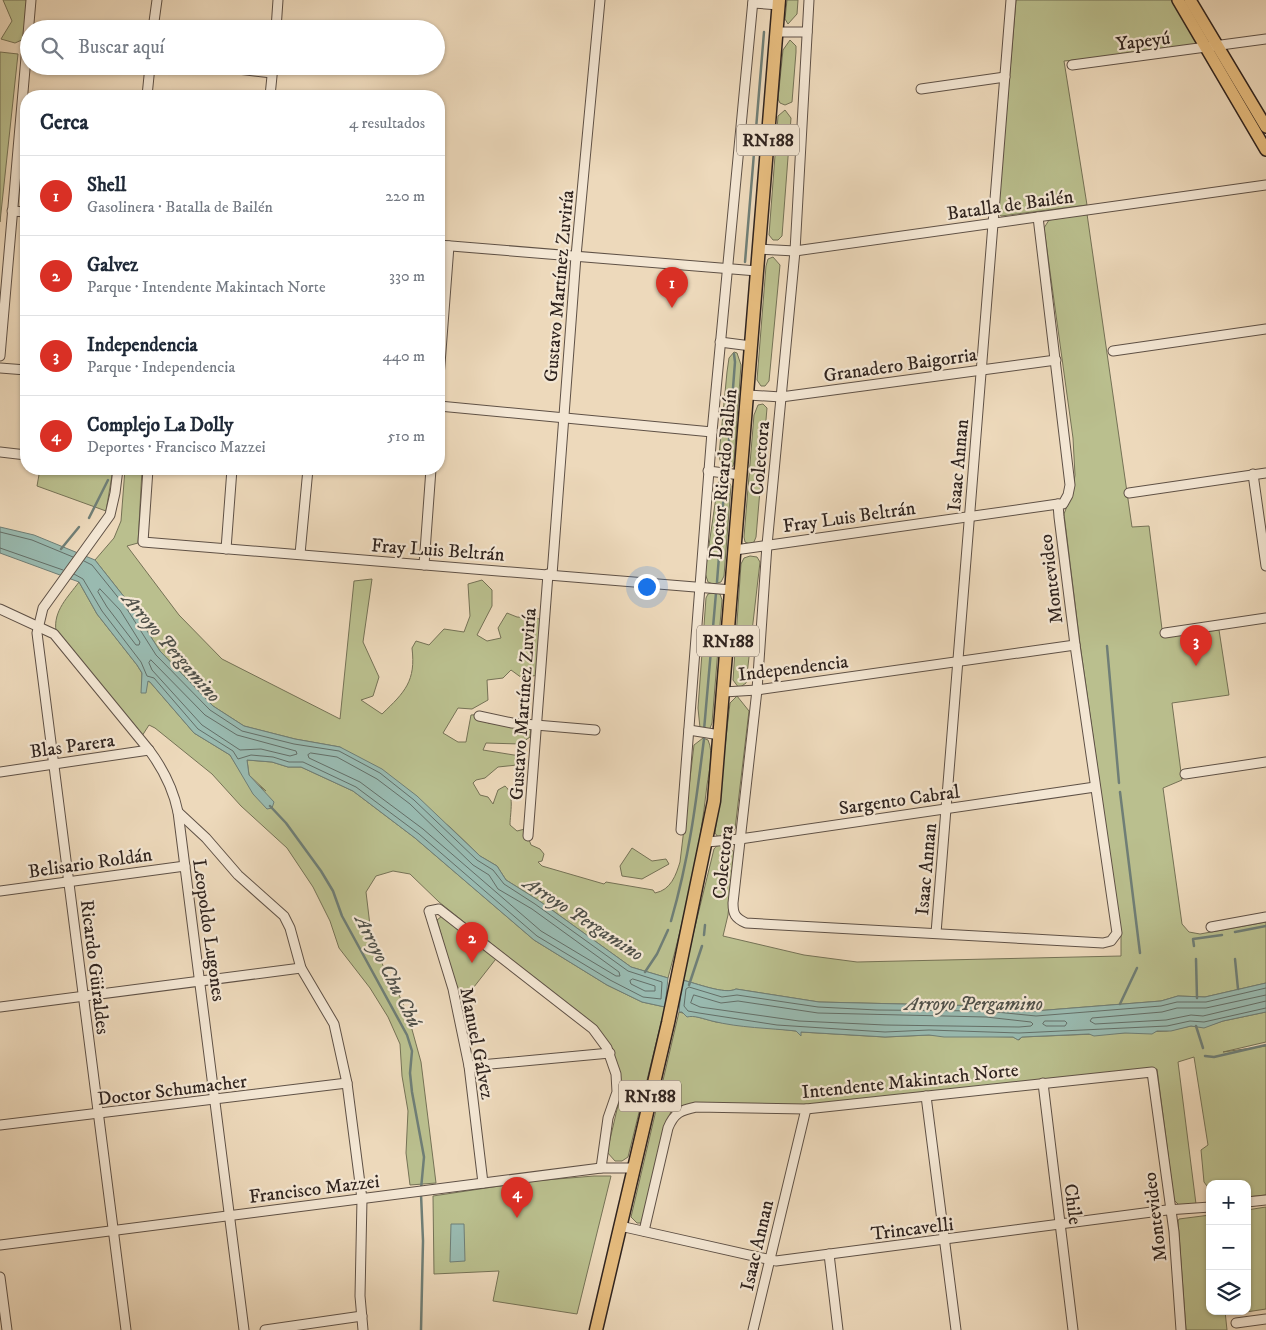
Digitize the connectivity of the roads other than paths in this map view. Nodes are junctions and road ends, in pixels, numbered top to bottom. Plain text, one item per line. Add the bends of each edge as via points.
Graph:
1 (30, 0) edge
2 (157, 0) edge
3 (278, 0) edge
4 (600, 0) edge
5 (810, 0) edge
6 (1011, 0) edge
7 (1178, 0) edge
8 (1190, 0) edge
9 (753, 1) edge
10 (779, 3) edge
11 (29, 20) edge
12 (155, 20) edge
13 (277, 20) edge
14 (776, 32) junction
15 (807, 32) junction
16 (1266, 40) edge
17 (1213, 47) junction
18 (1072, 65) dead end
19 (26, 75) edge
20 (149, 75) edge
21 (272, 75) edge
22 (1005, 77) junction
23 (921, 89) dead end
24 (24, 90) edge
25 (148, 90) edge
26 (271, 90) edge
27 (1266, 127) edge
28 (20, 131) edge
29 (1266, 150) edge
30 (1266, 185) edge
31 (12, 211) junction
32 (20, 212) edge
33 (1038, 216) junction
34 (992, 223) junction
35 (445, 246) edge
36 (449, 246) junction
37 (759, 249) junction
38 (794, 250) junction
39 (576, 256) junction
40 (726, 268) junction
41 (757, 271) junction
42 (445, 298) edge
43 (1266, 329) edge
44 (720, 342) junction
45 (751, 346) junction
46 (1113, 351) dead end
47 (0, 356) edge
48 (1056, 360) junction
49 (0, 368) edge
50 (20, 370) edge
51 (981, 370) junction
52 (748, 395) junction
53 (781, 397) junction
54 (445, 407) edge
55 (564, 417) junction
56 (712, 432) junction
57 (0, 452) edge
58 (20, 454) edge
59 (708, 471) junction
60 (1266, 472) edge
61 (1253, 474) junction
62 (117, 475) edge
63 (148, 475) edge
64 (229, 475) edge
65 (307, 475) edge
66 (431, 475) edge
67 (741, 475) junction
68 (1129, 493) dead end
69 (1058, 504) junction
70 (969, 516) junction
71 (767, 544) junction
72 (226, 549) junction
73 (735, 550) junction
74 (300, 554) junction
75 (424, 565) junction
76 (1266, 566) edge
77 (550, 574) junction
78 (699, 587) junction
79 (732, 590) junction
80 (0, 609) edge
81 (1266, 618) edge
82 (38, 625) junction
83 (1165, 633) dead end
84 (1075, 645) junction
85 (957, 662) junction
86 (756, 690) junction
87 (724, 692) junction
88 (479, 716) dead end
89 (536, 725) junction
90 (594, 730) dead end
91 (689, 730) junction
92 (720, 735) junction
93 (149, 750) junction
94 (1266, 762) edge
95 (54, 764) junction
96 (0, 772) edge
97 (1185, 774) dead end
98 (1095, 787) junction
99 (946, 808) junction
100 (178, 812) junction
101 (681, 830) dead end
102 (528, 836) dead end
103 (740, 839) junction
104 (707, 842) junction
105 (185, 866) junction
106 (69, 882) junction
107 (0, 891) edge
108 (1266, 917) edge
109 (1210, 927) dead end
110 (936, 933) junction
111 (301, 968) junction
112 (200, 982) junction
113 (84, 996) junction
114 (0, 1007) edge
115 (610, 1053) junction
116 (469, 1066) junction
117 (1152, 1072) joint
118 (347, 1083) junction
119 (1043, 1083) junction
120 (926, 1096) junction
121 (216, 1100) junction
122 (806, 1109) junction
123 (99, 1114) junction
124 (0, 1125) edge
125 (601, 1168) junction
126 (633, 1168) junction
127 (484, 1183) junction
128 (362, 1199) junction
129 (1266, 1200) edge
130 (1251, 1202) edge
131 (1206, 1208) edge
132 (1171, 1212) junction
133 (231, 1216) junction
134 (620, 1226) junction
135 (1061, 1226) junction
136 (114, 1231) junction
137 (644, 1231) junction
138 (945, 1240) junction
139 (0, 1245) edge
140 (829, 1254) junction
141 (769, 1261) junction
142 (0, 1277) edge
143 (362, 1316) junction
144 (1266, 1319) edge
145 (1236, 1323) dead end
146 (1180, 1329) edge
147 (7, 1330) edge
148 (126, 1330) edge
149 (244, 1330) edge
150 (265, 1330) edge
151 (363, 1330) edge
152 (596, 1330) edge
153 (753, 1330) edge
154 (838, 1330) edge
155 (956, 1330) edge
156 (1073, 1330) edge
157 (1170, 1330) edge

1 - 11 street
2 - 12 street
3 - 13 street
4 - 39 street, Gustavo Martínez Zuviría
5 - 15 street, Colectora
6 - 22 street, Isaac Annan
7 - 17 main road
8 - 17 main road
9 - 10 street
9 - 40 street
10 - 14 highway, Doctor Ricardo Balbín / RN188
14 - 15 street
14 - 37 highway, Doctor Ricardo Balbín / RN188
15 - 38 street, Colectora
16 - 17 street, Yapeyú
17 - 18 street, Yapeyú
17 - 27 main road
17 - 29 main road
19 - 24 street
20 - 25 street
21 - 26 street
22 - 23 street
22 - 34 street, Isaac Annan
28 - 31 street
30 - 33 street, Batalla de Bailén
31 - 32 street
31 - 47 street
33 - 34 street, Batalla de Bailén
33 - 48 street
34 - 38 street, Batalla de Bailén
34 - 51 street, Isaac Annan
35 - 36 street
36 - 39 street
36 - 42 street
37 - 38 street, Batalla de Bailén
37 - 41 highway, Doctor Ricardo Balbín / RN188
38 - 53 street, Colectora
39 - 40 street
39 - 55 street, Gustavo Martínez Zuviría
40 - 41 street
40 - 44 street
41 - 45 highway, Doctor Ricardo Balbín / RN188
43 - 46 street
44 - 45 street
44 - 56 street
45 - 52 highway, Doctor Ricardo Balbín / RN188
48 - 51 street, Granadero Baigorria
48 - 69 street via 1070,485 1063,504
49 - 50 street
51 - 53 street, Granadero Baigorria
51 - 70 street, Isaac Annan
52 - 53 street, Granadero Baigorria
52 - 67 highway, Doctor Ricardo Balbín / RN188
53 - 71 street, Colectora
54 - 55 street
55 - 56 street
55 - 77 street, Gustavo Martínez Zuviría
56 - 59 street
57 - 58 street
59 - 67 street
59 - 78 street
60 - 61 street
61 - 68 street
61 - 76 street
62 - 82 street, Ricardo Güiraldes via 110,514 43,608
63 - 72 street, Fray Luis Beltrán via 143,542
64 - 72 street
65 - 74 street
66 - 75 street
67 - 73 highway, Doctor Ricardo Balbín / RN188
69 - 70 street, Fray Luis Beltrán
69 - 84 street, Montevideo
70 - 71 street, Fray Luis Beltrán
70 - 85 street, Isaac Annan
71 - 73 street, Fray Luis Beltrán
71 - 86 street, Colectora
72 - 74 street, Fray Luis Beltrán
73 - 79 highway, Doctor Ricardo Balbín / RN188
74 - 75 street, Fray Luis Beltrán
75 - 77 street, Fray Luis Beltrán
77 - 78 street, Fray Luis Beltrán
77 - 89 street, Gustavo Martínez Zuviría
78 - 79 street, Fray Luis Beltrán
78 - 91 street
79 - 87 highway, Doctor Ricardo Balbín / RN188
80 - 82 street, Leopoldo Lugones
81 - 83 street
82 - 93 street, Leopoldo Lugones via 54,634
82 - 95 street, Ricardo Güiraldes via 38,651
84 - 85 street, Independencia
84 - 98 street, Montevideo
85 - 86 street, Independencia
85 - 99 street, Isaac Annan
86 - 87 street, Independencia
86 - 103 street, Colectora
87 - 92 highway, Doctor Ricardo Balbín / RN188
88 - 89 street
89 - 90 street
89 - 102 street, Gustavo Martínez Zuviría
91 - 92 street
91 - 101 street
92 - 104 highway, Doctor Ricardo Balbín / RN188
93 - 95 street, Blas Parera
93 - 100 street, Leopoldo Lugones via 171,785
94 - 97 street
95 - 96 street, Blas Parera
95 - 106 street, Ricardo Güiraldes
98 - 99 street, Sargento Cabral
98 - 110 street, Montevideo via 1116,933 1111,941
99 - 103 street, Sargento Cabral
99 - 110 street, Isaac Annan
100 - 105 street, Leopoldo Lugones
100 - 111 street via 238,875 284,916
103 - 104 street, Sargento Cabral
103 - 110 street, Colectora via 733,912 736,918 746,923
104 - 126 highway, Doctor Ricardo Balbín / RN188
105 - 106 street, Belisario Roldán
105 - 112 street, Leopoldo Lugones
106 - 107 street, Belisario Roldán
106 - 113 street, Ricardo Güiraldes
108 - 109 street
111 - 112 street
111 - 118 street via 334,1024
112 - 113 street
112 - 121 street, Leopoldo Lugones
113 - 114 street
113 - 123 street, Ricardo Güiraldes
115 - 116 street
115 - 116 street, Manuel Gálvez via 593,1029 448,915 439,909 429,911 452,989
115 - 125 street via 617,1092 608,1118
116 - 127 street, Manuel Gálvez
117 - 119 street, Intendente Makintach Norte
117 - 132 street, Montevideo
118 - 121 street, Doctor Schumacher
118 - 128 street
119 - 120 street, Intendente Makintach Norte
119 - 135 street, Chile
120 - 122 street, Intendente Makintach Norte
120 - 138 street
121 - 123 street, Doctor Schumacher
121 - 133 street, Leopoldo Lugones
122 - 137 street, Intendente Makintach Norte via 696,1107 680,1110 672,1117
122 - 141 street, Isaac Annan
123 - 124 street, Doctor Schumacher
123 - 136 street, Ricardo Güiraldes
125 - 126 street, Francisco Mazzei
125 - 127 street, Francisco Mazzei
126 - 134 highway, RN188
127 - 128 street, Francisco Mazzei
128 - 133 street, Francisco Mazzei
128 - 143 street
129 - 130 street
131 - 132 street, Trincavelli
132 - 135 street, Trincavelli
132 - 146 street, Montevideo
133 - 136 street, Francisco Mazzei
133 - 149 street, Leopoldo Lugones
134 - 137 street, Trincavelli
134 - 152 highway, RN188
135 - 138 street, Trincavelli
135 - 156 street, Chile
136 - 139 street, Francisco Mazzei
136 - 148 street, Ricardo Güiraldes
137 - 141 street, Trincavelli
138 - 140 street, Trincavelli
138 - 155 street
140 - 141 street, Trincavelli
140 - 154 street
141 - 153 street, Isaac Annan
142 - 147 street
143 - 150 street
143 - 151 street
144 - 145 street
146 - 157 street

